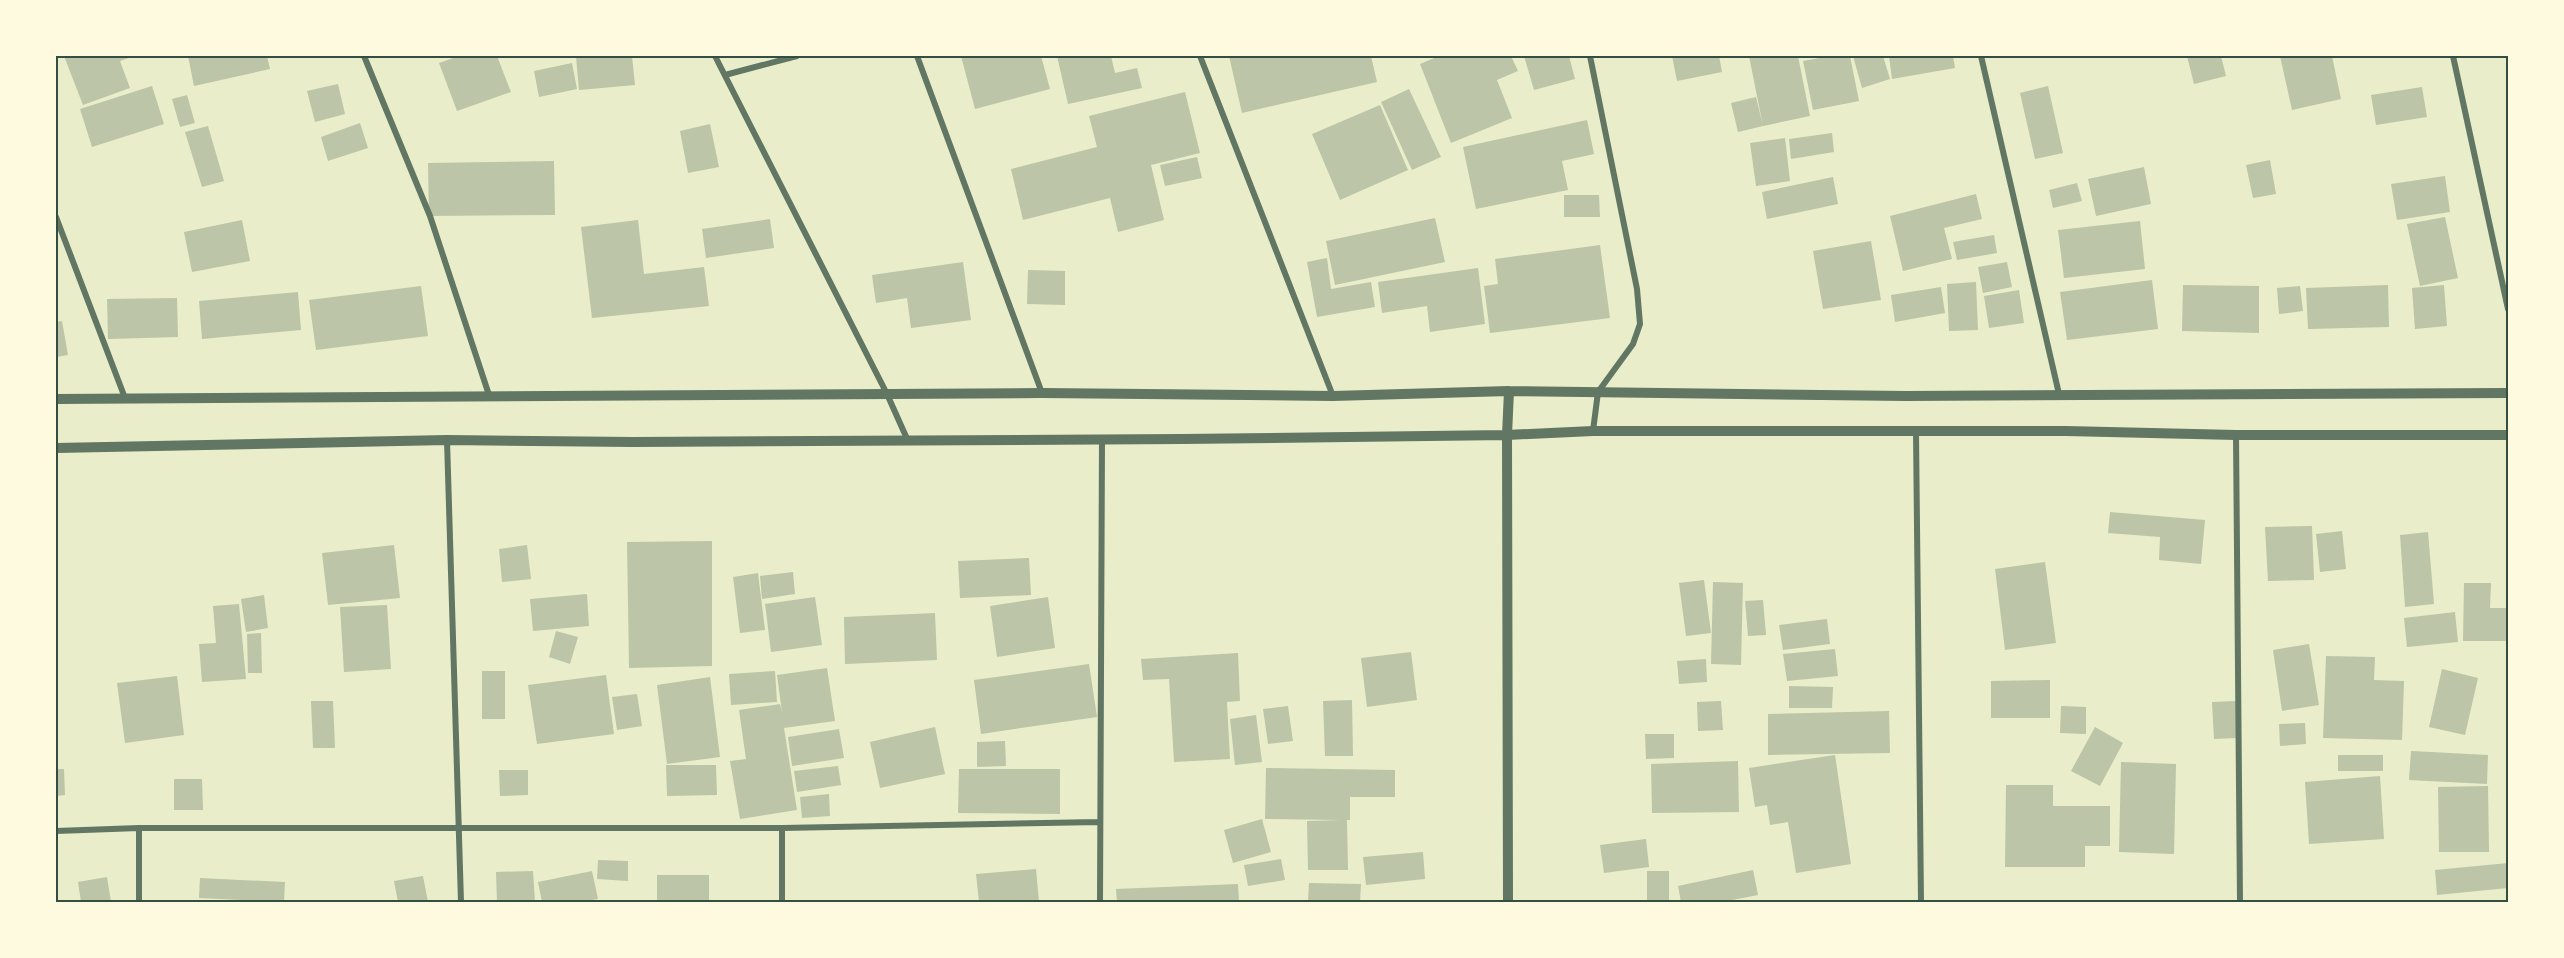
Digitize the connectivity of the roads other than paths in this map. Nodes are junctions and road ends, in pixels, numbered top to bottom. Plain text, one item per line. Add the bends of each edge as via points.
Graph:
1 (364, 56) edge
2 (715, 56) edge
3 (797, 56) edge
4 (918, 56) edge
5 (1200, 56) edge
6 (1590, 56) edge
7 (1981, 56) edge
8 (2453, 56) edge
9 (724, 75) junction
10 (56, 217) edge
11 (2508, 309) edge
12 (1509, 391) junction
13 (1598, 392) junction
14 (1042, 393) junction
15 (2508, 393) edge
16 (887, 394) junction
17 (2059, 394) junction
18 (489, 395) junction
19 (1333, 396) junction
20 (125, 398) junction
21 (56, 399) edge
22 (1593, 431) junction
23 (1916, 432) junction
24 (1507, 435) junction
25 (2235, 435) junction
26 (2508, 435) edge
27 (1102, 439) junction
28 (447, 440) junction
29 (908, 441) junction
30 (56, 448) edge
31 (1099, 822) junction
32 (139, 828) junction
33 (782, 828) junction
34 (459, 830) junction
35 (56, 831) edge
36 (139, 903) edge
37 (460, 903) edge
38 (782, 903) edge
39 (1100, 903) edge
40 (1508, 903) edge
41 (1921, 903) edge
42 (2240, 903) edge

1 - 18 street via 430,216
2 - 9 street
3 - 9 street
4 - 14 street
5 - 19 street
6 - 13 street via 1641,324 1633,344
7 - 17 street
8 - 11 street
9 - 16 street
10 - 20 street
12 - 13 street
12 - 19 street
12 - 24 street
13 - 17 street
13 - 22 street
14 - 16 street
14 - 19 street
15 - 17 street
16 - 18 street
16 - 29 street
18 - 20 street
20 - 21 street
22 - 23 street
22 - 24 street
23 - 25 street
23 - 41 street
24 - 27 street
24 - 40 street
25 - 26 street
25 - 42 street
27 - 29 street
27 - 31 street
28 - 29 street
28 - 30 street
28 - 34 street
31 - 33 street
31 - 39 street
32 - 34 street
32 - 35 street
32 - 36 street
33 - 34 street
33 - 38 street
34 - 37 street

